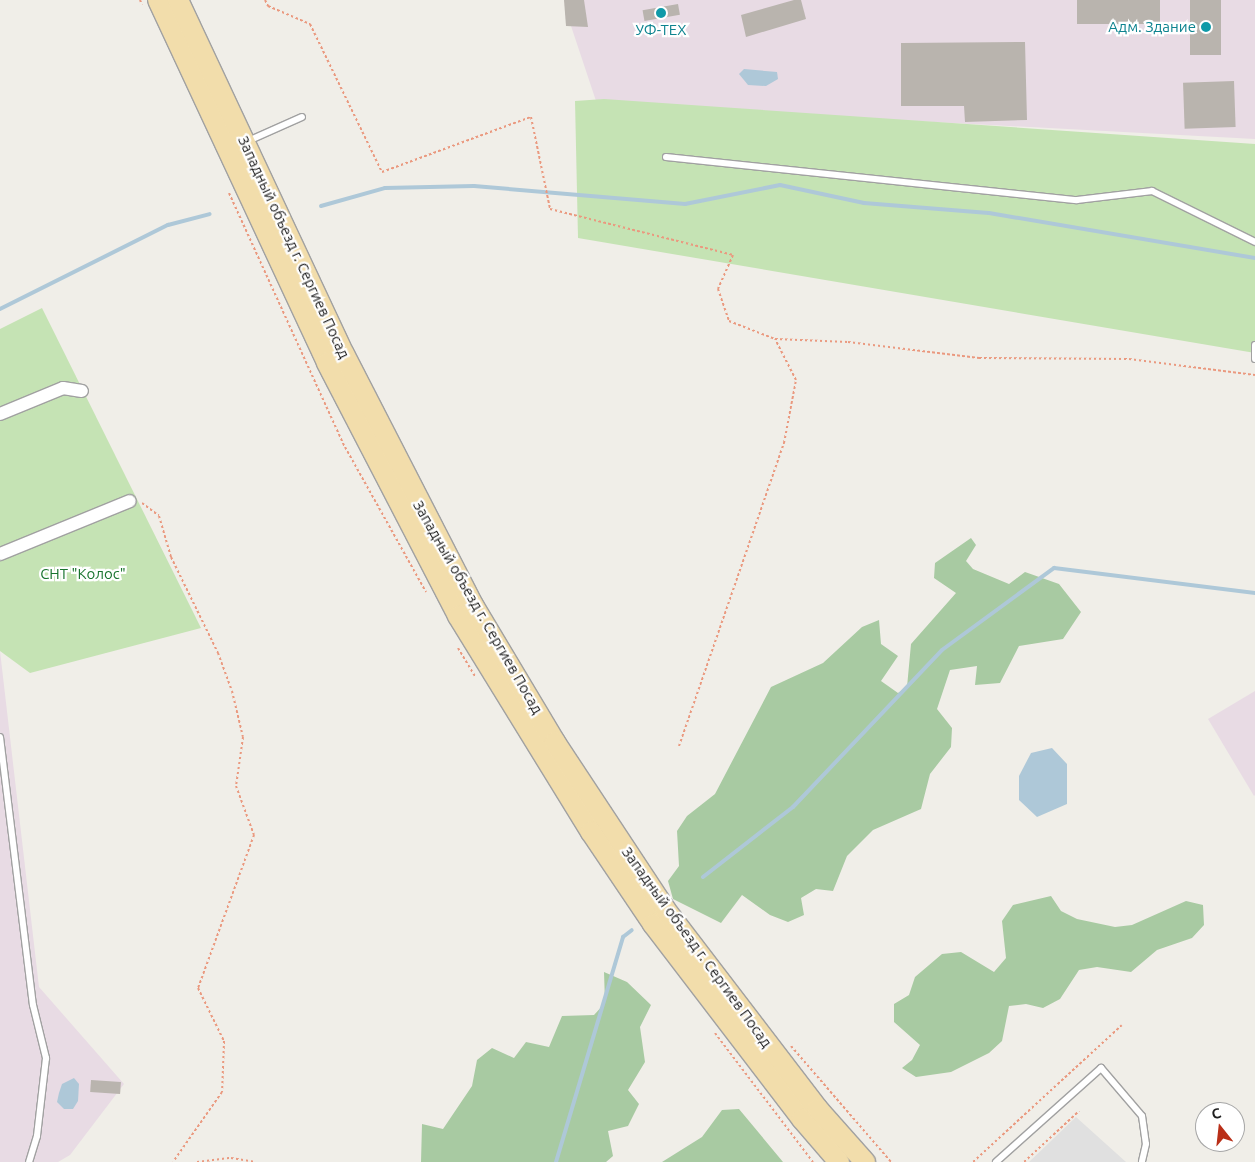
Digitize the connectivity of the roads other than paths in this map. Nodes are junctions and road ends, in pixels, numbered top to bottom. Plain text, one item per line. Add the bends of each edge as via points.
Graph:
1 (158, 0) edge
2 (178, 0) edge
3 (302, 117) dead end
4 (245, 143) junction
5 (666, 156) dead end
6 (1255, 242) edge
7 (1255, 345) edge
8 (1255, 359) edge
9 (82, 391) dead end
10 (0, 414) edge
11 (130, 501) road end
12 (0, 554) edge
13 (0, 737) edge
14 (29, 1162) edge
15 (840, 1162) edge
16 (865, 1162) edge
17 (996, 1162) edge
18 (1142, 1162) edge

1 - 15 main road, Западный объезд г. Сергиев Посад via 327,363 458,616 590,832 653,924 802,1119
2 - 4 main road, Западный объезд г. Сергиев Посад
3 - 4 lane
4 - 16 main road, Западный объезд г. Сергиев Посад via 417,501 473,605 555,742 665,909 818,1109
5 - 6 lane via 1077,200 1152,191
7 - 8 lane
9 - 10 street via 62,388
11 - 12 street
13 - 14 lane via 32,1005 46,1058 37,1136
17 - 18 lane via 1101,1068 1142,1116 1146,1144

